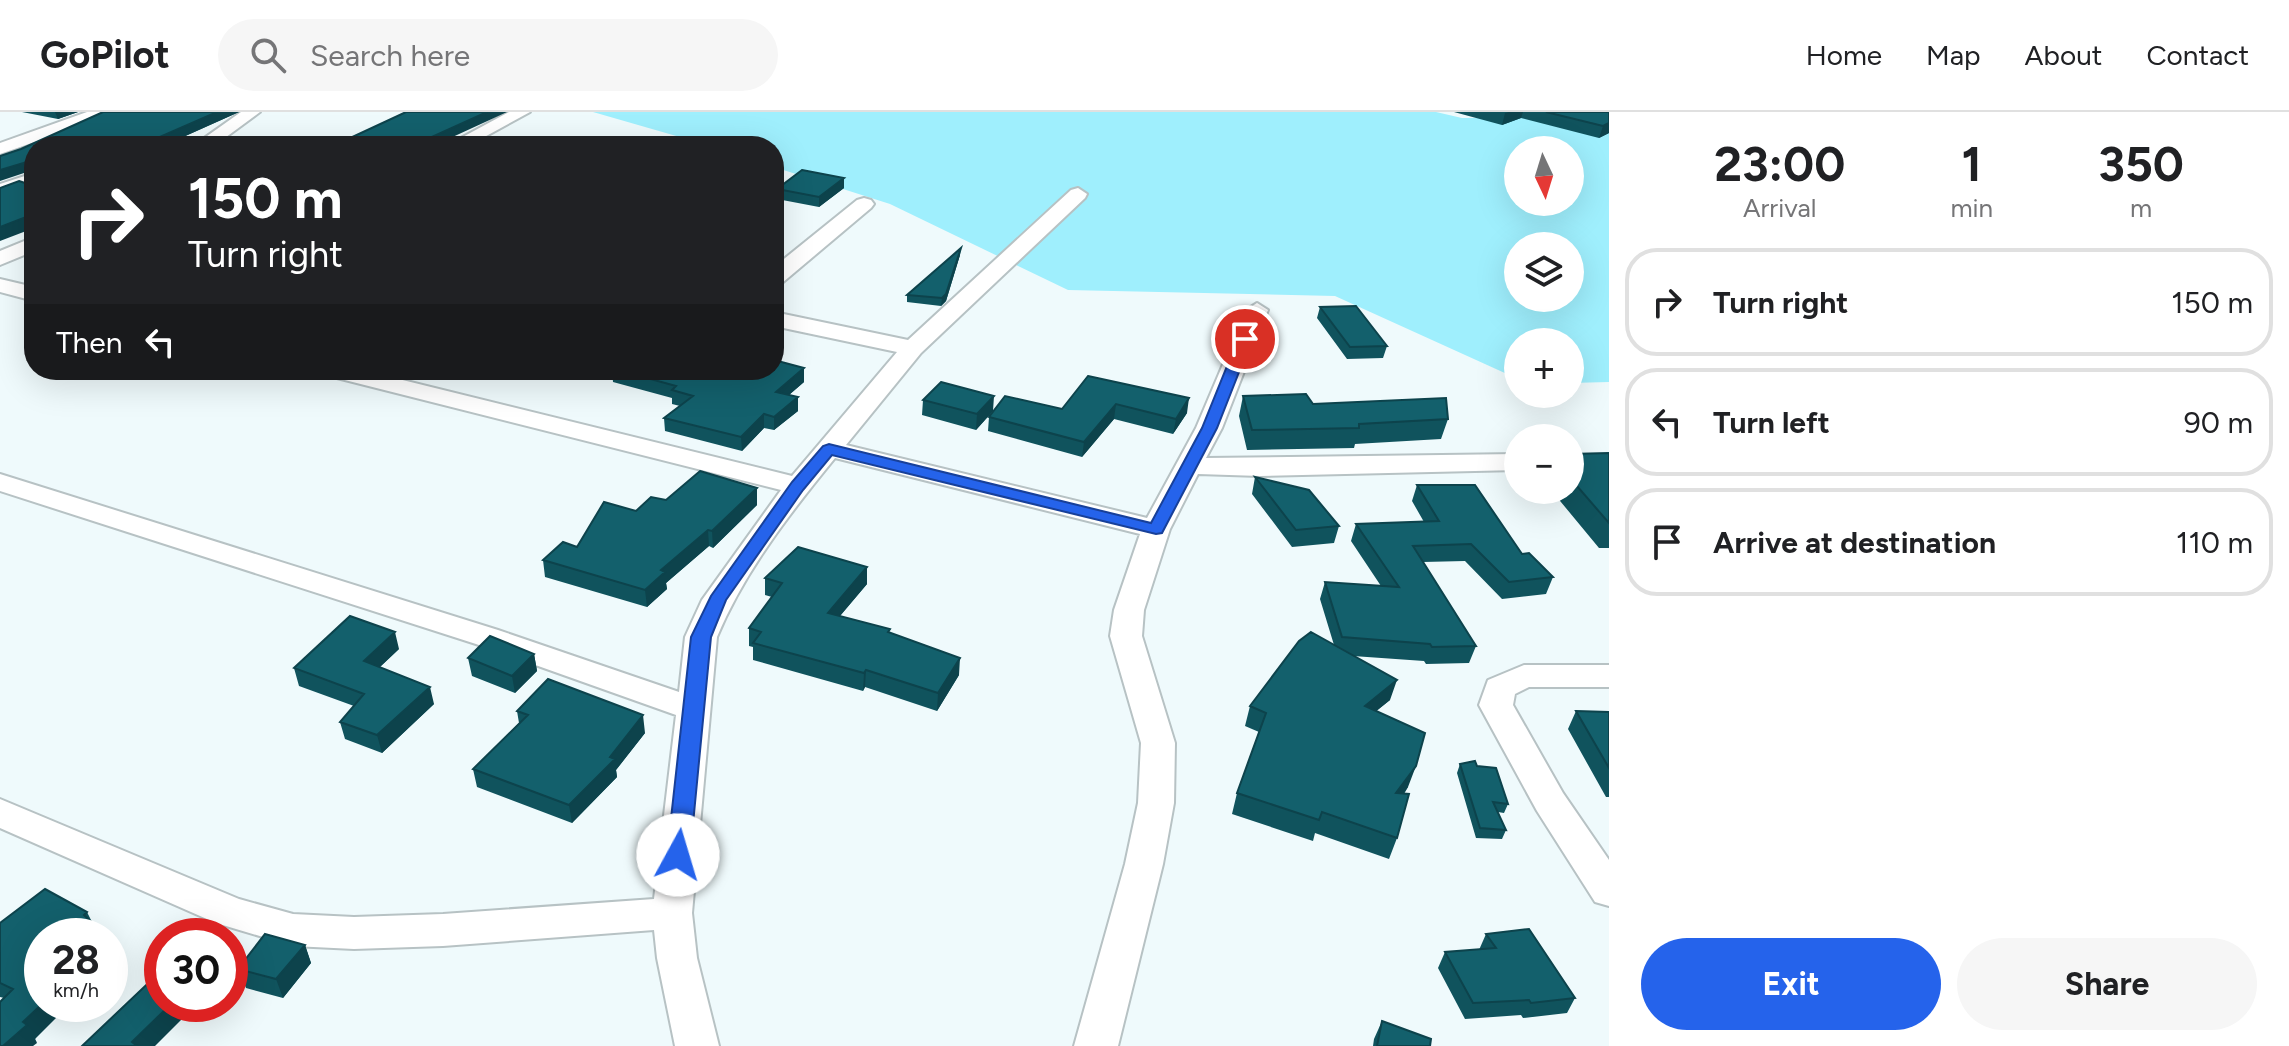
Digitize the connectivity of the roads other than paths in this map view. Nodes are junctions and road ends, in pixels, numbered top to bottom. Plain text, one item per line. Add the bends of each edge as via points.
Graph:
1 (103, 112) edge
2 (252, 112) edge
3 (522, 112) edge
4 (36, 136) edge
5 (217, 136) edge
6 (475, 136) edge
7 (24, 140) edge
8 (0, 149) edge
9 (0, 164) edge
10 (24, 172) edge
11 (24, 180) edge
12 (0, 190) edge
13 (1078, 194) dead end
14 (864, 204) dead end
15 (24, 248) edge
16 (0, 259) edge
17 (784, 270) edge
18 (0, 285) edge
19 (24, 291) edge
20 (1257, 310) dead end
21 (784, 321) edge
22 (913, 348) junction
23 (373, 380) edge
24 (829, 449) junction
25 (1504, 462) edge
26 (1189, 466) junction
27 (0, 482) edge
28 (798, 486) junction
29 (1156, 529) junction
30 (1609, 676) edge
31 (693, 709) junction
32 (0, 813) edge
33 (1609, 891) edge
34 (672, 913) junction
35 (697, 1046) edge
36 (1096, 1046) edge

1 - 4 street
2 - 5 street
3 - 6 street
7 - 8 street
9 - 10 street
11 - 12 street
13 - 22 street
14 - 17 street
15 - 16 street
18 - 19 street
20 - 26 street
21 - 22 street
22 - 24 street
23 - 28 street
24 - 28 street
24 - 29 street
25 - 26 street
26 - 29 street
27 - 31 street via 487,637
28 - 31 street via 717,600 701,637
29 - 36 street via 1129,610 1126,636 1158,743 1156,803
30 - 33 street via 1524,676 1500,688 1496,705 1550,802
31 - 34 street
32 - 34 street via 230,912 293,930 443,930
34 - 35 street

